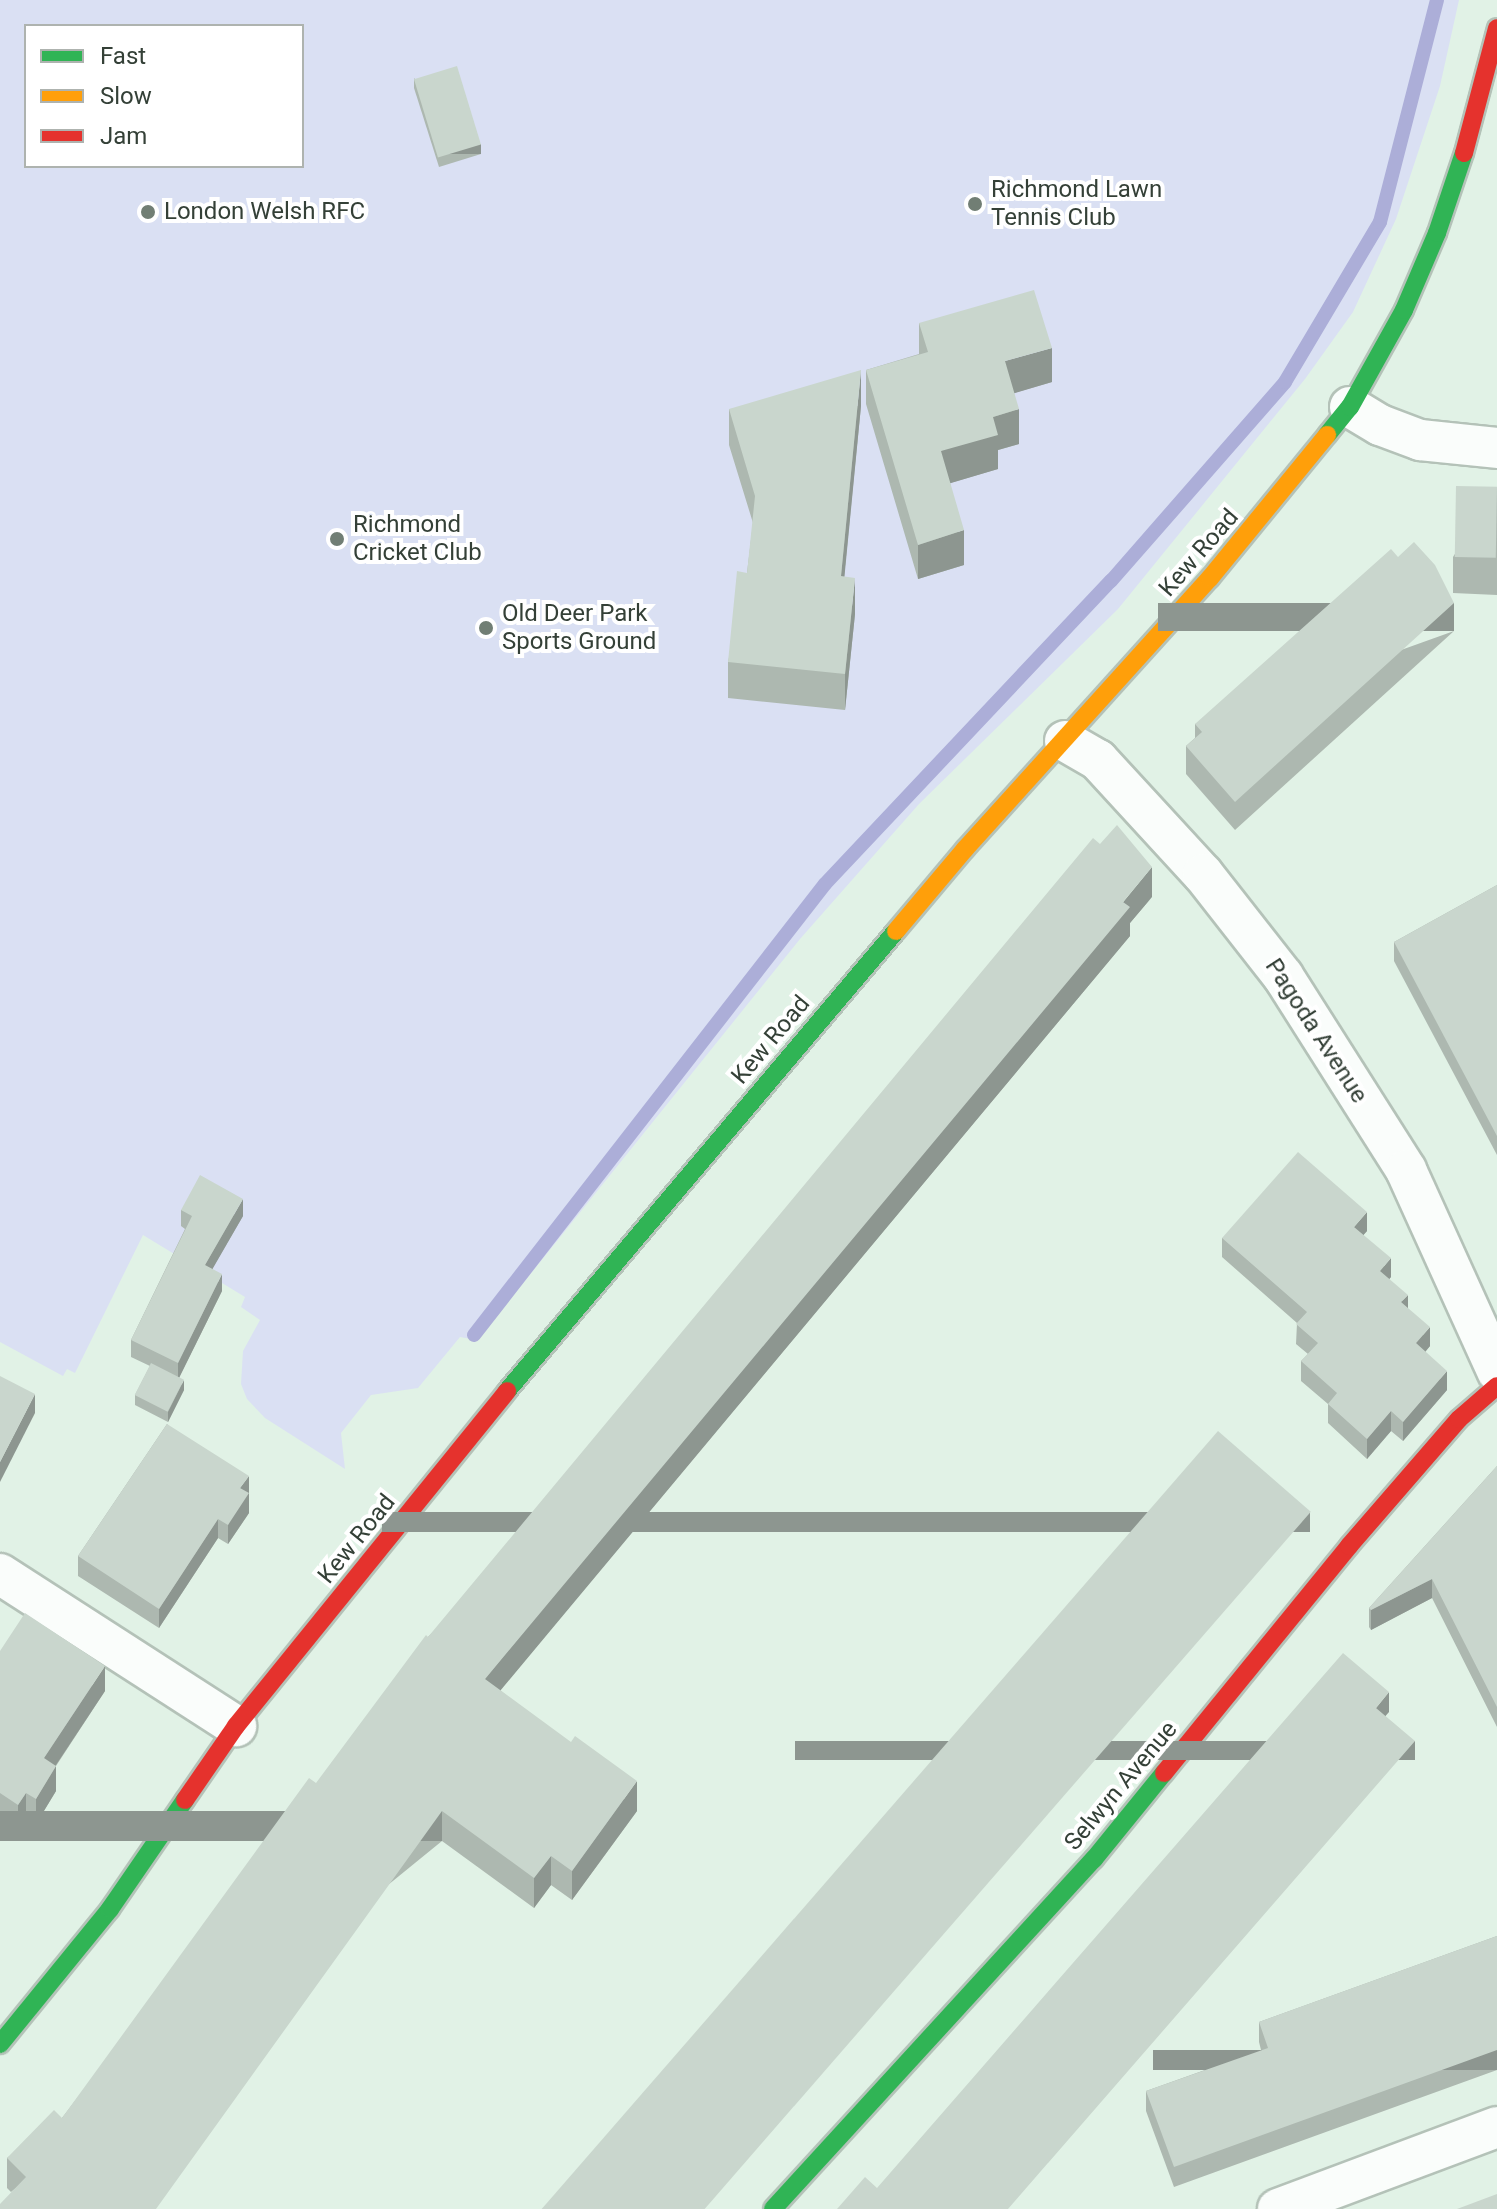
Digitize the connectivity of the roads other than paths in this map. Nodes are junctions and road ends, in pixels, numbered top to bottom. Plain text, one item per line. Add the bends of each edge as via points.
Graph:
1 (1497, 28) edge
2 (1350, 407) junction
3 (1497, 448) edge
4 (1065, 741) junction
5 (1497, 1371) edge
6 (1497, 1386) edge
7 (0, 1574) edge
8 (236, 1726) junction
9 (0, 2044) edge
10 (1497, 2127) edge
11 (773, 2209) edge
12 (1278, 2209) edge

1 - 2 main road, Kew Road via 1437,233 1404,310
2 - 3 street via 1420,440
2 - 4 main road, Kew Road via 1229,556
4 - 5 street, Pagoda Avenue via 1098,760 1203,874 1283,976 1406,1170
4 - 8 main road, Kew Road via 965,849 630,1244
6 - 11 main road, Selwyn Avenue via 1459,1419 1349,1546 1094,1859
7 - 8 street
8 - 9 main road, Kew Road via 110,1909
10 - 12 street

